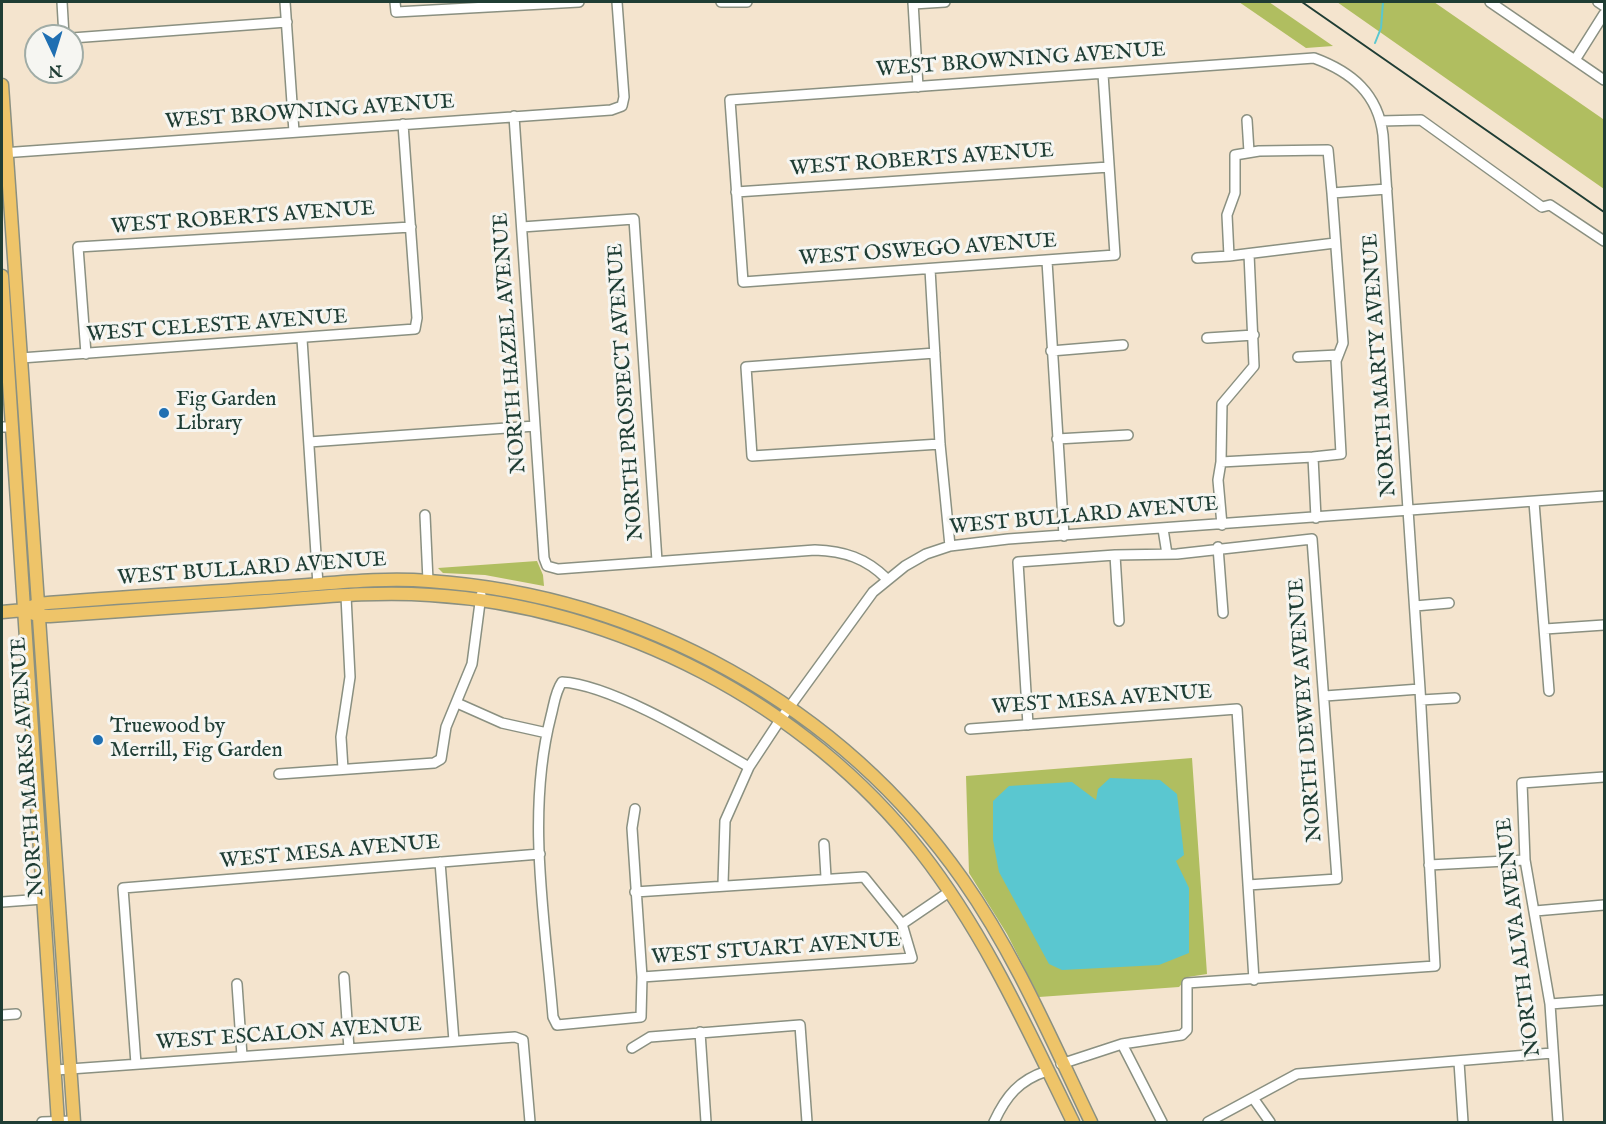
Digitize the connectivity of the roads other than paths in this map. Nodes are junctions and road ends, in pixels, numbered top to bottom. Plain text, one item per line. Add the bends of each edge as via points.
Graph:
1 (62, 2) edge
2 (285, 2) edge
3 (579, 2) edge
4 (617, 2) edge
5 (721, 2) edge
6 (747, 2) edge
7 (945, 2) edge
8 (1490, 2) edge
9 (1598, 2) edge
10 (913, 3) edge
11 (1605, 6) edge
12 (396, 7) edge
13 (1605, 14) edge
14 (286, 22) junction
15 (63, 24) edge
16 (84, 37) edge
17 (1314, 58) joint
18 (1575, 60) junction
19 (1103, 74) junction
20 (1605, 80) edge
21 (2, 85) edge
22 (918, 87) junction
23 (514, 116) junction
24 (1247, 120) dead end
25 (1381, 121) junction
26 (403, 124) junction
27 (294, 132) junction
28 (4, 152) edge
29 (1249, 152) junction
30 (1109, 167) junction
31 (1387, 189) junction
32 (736, 192) junction
33 (1332, 193) junction
34 (411, 227) junction
35 (522, 227) junction
36 (1605, 241) edge
37 (1335, 243) junction
38 (1249, 254) junction
39 (1229, 256) junction
40 (1197, 258) dead end
41 (1047, 261) junction
42 (930, 269) junction
43 (2, 276) edge
44 (4, 308) junction
45 (1254, 334) junction
46 (1207, 338) dead end
47 (302, 339) junction
48 (1123, 345) dead end
49 (1051, 351) junction
50 (935, 353) junction
51 (86, 354) junction
52 (1338, 355) junction
53 (1299, 357) dead end
54 (21, 358) junction
55 (8, 423) edge
56 (535, 426) junction
57 (1128, 435) dead end
58 (1058, 439) junction
59 (309, 442) junction
60 (940, 444) junction
61 (27, 449) junction
62 (1313, 457) junction
63 (1221, 462) junction
64 (1605, 496) edge
65 (1534, 502) junction
66 (1408, 511) junction
67 (424, 515) dead end
68 (1316, 518) junction
69 (1222, 525) junction
70 (1164, 529) junction
71 (1064, 536) junction
72 (1312, 538) joint
73 (950, 546) junction
74 (1218, 547) junction
75 (1167, 554) junction
76 (1115, 555) junction
77 (657, 561) junction
78 (887, 579) junction
79 (428, 581) junction
80 (318, 585) junction
81 (483, 586) junction
82 (396, 594) junction
83 (189, 596) junction
84 (346, 596) junction
85 (480, 600) junction
86 (1449, 603) dead end
87 (1414, 606) junction
88 (172, 608) junction
89 (24, 610) junction
90 (38, 610) junction
91 (2, 612) edge
92 (1223, 613) dead end
93 (1119, 621) dead end
94 (1605, 625) edge
95 (1545, 628) junction
96 (1420, 689) junction
97 (1549, 691) dead end
98 (1325, 696) junction
99 (1455, 698) dead end
100 (1421, 700) junction
101 (457, 704) junction
102 (790, 706) junction
103 (780, 720) junction
104 (1028, 725) junction
105 (32, 727) junction
106 (970, 729) dead end
107 (547, 733) junction
108 (749, 767) junction
109 (343, 769) junction
110 (279, 774) dead end
111 (1605, 777) edge
112 (52, 801) junction
113 (635, 809) dead end
114 (824, 844) dead end
115 (540, 854) junction
116 (1525, 860) junction
117 (440, 862) junction
118 (1429, 865) junction
119 (826, 877) junction
120 (723, 884) junction
121 (1248, 885) junction
122 (635, 892) junction
123 (949, 892) junction
124 (44, 899) junction
125 (2, 902) edge
126 (1605, 905) edge
127 (1535, 911) junction
128 (902, 924) junction
129 (344, 977) dead end
130 (642, 977) junction
131 (64, 979) junction
132 (1254, 980) junction
133 (237, 984) dead end
134 (1605, 1000) edge
135 (1550, 1004) junction
136 (16, 1014) dead end
137 (2, 1015) edge
138 (700, 1032) junction
139 (1034, 1040) junction
140 (454, 1041) junction
141 (1122, 1044) junction
142 (632, 1048) dead end
143 (349, 1049) junction
144 (1552, 1053) junction
145 (242, 1056) junction
146 (1459, 1062) junction
147 (136, 1064) junction
148 (1061, 1064) junction
149 (72, 1068) junction
150 (56, 1070) junction
151 (1047, 1071) junction
152 (1074, 1089) junction
153 (1253, 1098) junction
154 (74, 1121) edge
155 (42, 1122) edge
156 (58, 1122) edge
157 (530, 1122) edge
158 (706, 1122) edge
159 (807, 1122) edge
160 (994, 1122) edge
161 (1073, 1122) edge
162 (1090, 1122) edge
163 (1162, 1122) edge
164 (1208, 1122) edge
165 (1270, 1122) edge
166 (1463, 1122) edge
167 (1558, 1122) edge

1 - 15 street
2 - 14 street
3 - 12 street
4 - 23 street, WEST BROWNING AVENUE via 622,106
5 - 6 street
7 - 10 street
8 - 18 street
9 - 11 street
10 - 22 street
13 - 18 street
14 - 16 street
14 - 27 street
17 - 19 street, WEST BROWNING AVENUE
17 - 25 street, NORTH MARTY AVENUE via 1334,65 1360,84 1370,95
18 - 20 street
19 - 22 street, WEST BROWNING AVENUE
19 - 30 street
21 - 28 main road, NORTH MARKS AVENUE
22 - 32 street, WEST BROWNING AVENUE via 730,100
23 - 26 street, WEST BROWNING AVENUE
23 - 35 street, NORTH HAZEL AVENUE
24 - 29 street
25 - 31 street, NORTH MARTY AVENUE
25 - 36 street via 1421,120 1542,207 1550,205
26 - 27 street, WEST BROWNING AVENUE
26 - 34 street
27 - 28 street, WEST BROWNING AVENUE
28 - 54 main road, NORTH MARKS AVENUE
29 - 33 street via 1328,150
29 - 39 street via 1234,154 1235,193 1227,215
30 - 32 street, WEST ROBERTS AVENUE
30 - 41 street, WEST OSWEGO AVENUE via 1115,255
31 - 33 street
31 - 66 street, NORTH MARTY AVENUE
32 - 42 street, WEST OSWEGO AVENUE via 743,282
33 - 37 street
34 - 47 street, WEST CELESTE AVENUE via 415,329
34 - 51 street, WEST ROBERTS AVENUE via 78,247
35 - 56 street, NORTH HAZEL AVENUE
35 - 77 street, NORTH PROSPECT AVENUE via 634,219
37 - 38 street
37 - 52 street via 1343,343
38 - 39 street
38 - 45 street
39 - 40 street
41 - 42 street, WEST OSWEGO AVENUE
41 - 49 street
42 - 50 street
43 - 44 main road, NORTH MARKS AVENUE
44 - 54 main road via 10,317 13,349
44 - 55 main road, NORTH MARKS AVENUE
45 - 46 street
45 - 63 street via 1254,366 1222,404
47 - 51 street, WEST CELESTE AVENUE
47 - 59 street
48 - 49 street
49 - 58 street
50 - 60 street
50 - 60 street via 746,367 752,456
51 - 54 street, WEST CELESTE AVENUE
52 - 53 street
52 - 62 street via 1341,454
54 - 61 main road, NORTH MARKS AVENUE
55 - 61 main road via 18,420 19,438
55 - 89 main road, NORTH MARKS AVENUE
56 - 59 street
56 - 77 street, NORTH HAZEL AVENUE via 544,558 548,566 558,569
57 - 58 street
58 - 71 street
59 - 80 street
60 - 73 street
61 - 90 main road, NORTH MARKS AVENUE
62 - 63 street
62 - 68 street
63 - 69 street via 1218,480
64 - 65 street, WEST BULLARD AVENUE
65 - 66 street, WEST BULLARD AVENUE
65 - 95 street
66 - 68 street, WEST BULLARD AVENUE
66 - 87 street, NORTH MARTY AVENUE
67 - 79 street
68 - 69 street, WEST BULLARD AVENUE
69 - 70 street, WEST BULLARD AVENUE
70 - 71 street, WEST BULLARD AVENUE
70 - 75 street
71 - 73 street, WEST BULLARD AVENUE
72 - 74 street, WEST BULLARD AVENUE
72 - 98 street, NORTH DEWEY AVENUE
73 - 78 street, WEST BULLARD AVENUE via 926,554
74 - 75 street, WEST BULLARD AVENUE
74 - 92 street
75 - 76 street, WEST BULLARD AVENUE
76 - 93 street
76 - 104 street, WEST BULLARD AVENUE via 1018,562
77 - 78 street via 835,551 867,562
78 - 102 street, WEST BULLARD AVENUE via 873,592
79 - 80 main road, WEST BULLARD AVENUE
79 - 81 main road, WEST BULLARD AVENUE
79 - 82 main road
80 - 83 main road, WEST BULLARD AVENUE
81 - 85 street
81 - 102 main road, WEST BULLARD AVENUE via 581,607 629,622 730,669
82 - 84 main road, WEST BULLARD AVENUE
82 - 85 main road, WEST BULLARD AVENUE
83 - 88 main road via 173,601
83 - 90 main road, WEST BULLARD AVENUE
84 - 88 main road, WEST BULLARD AVENUE
84 - 109 street via 350,677 341,736
85 - 101 street via 472,664
85 - 103 main road, WEST BULLARD AVENUE via 558,617 626,639 708,675
86 - 87 street
87 - 96 street, NORTH MARTY AVENUE
88 - 90 main road, WEST BULLARD AVENUE
89 - 90 main road, WEST BULLARD AVENUE
89 - 91 main road, WEST BULLARD AVENUE
89 - 105 main road, NORTH MARKS AVENUE
90 - 112 main road, NORTH MARKS AVENUE
94 - 95 street
95 - 97 street
96 - 98 street
96 - 100 street, NORTH MARTY AVENUE
98 - 121 street, NORTH DEWEY AVENUE via 1337,879
99 - 100 street
100 - 118 street, NORTH MARTY AVENUE
101 - 107 street via 502,723
101 - 109 street via 446,727 441,759 434,763
102 - 103 street, WEST BULLARD AVENUE
102 - 148 main road, WEST BULLARD AVENUE via 884,785 962,878 1010,956
103 - 108 street, WEST BULLARD AVENUE
103 - 123 main road, WEST BULLARD AVENUE via 862,787 922,853
104 - 106 street, WEST MESA AVENUE
104 - 121 street, WEST MESA AVENUE via 1238,709
105 - 112 main road via 38,735 43,783
105 - 124 main road, NORTH MARKS AVENUE
107 - 108 street via 562,682 615,697
107 - 115 street via 540,790
108 - 120 street, WEST BULLARD AVENUE via 725,821
109 - 110 street
111 - 116 street, NORTH ALVA AVENUE via 1522,783
112 - 131 main road, NORTH MARKS AVENUE
113 - 122 street
114 - 119 street
115 - 117 street, WEST MESA AVENUE
115 - 130 street via 556,1025 641,1017
116 - 118 street
116 - 127 street, NORTH ALVA AVENUE
117 - 140 street
117 - 147 street, WEST MESA AVENUE via 123,888
118 - 132 street, NORTH MARTY AVENUE via 1435,966
119 - 120 street
119 - 128 street via 864,877
120 - 122 street
121 - 132 street
122 - 130 street
123 - 128 street
123 - 139 main road, WEST BULLARD AVENUE via 973,926
124 - 125 street
124 - 131 main road via 51,906 58,974
124 - 150 main road, NORTH MARKS AVENUE
126 - 127 street
127 - 135 street, NORTH ALVA AVENUE
128 - 130 street, WEST STUART AVENUE via 912,958
129 - 143 street
131 - 149 main road, NORTH MARKS AVENUE
132 - 141 street via 1187,984 1187,1030 1182,1035
133 - 145 street
134 - 135 street
135 - 144 street, NORTH ALVA AVENUE
136 - 137 street
138 - 142 street via 650,1037
138 - 158 street
138 - 159 street via 800,1025
139 - 148 main road
139 - 151 main road
140 - 143 street, WEST ESCALON AVENUE
140 - 157 street, WEST ESCALON AVENUE via 509,1036 523,1040
141 - 148 street
141 - 163 street
143 - 145 street, WEST ESCALON AVENUE
144 - 146 street
144 - 167 street, NORTH ALVA AVENUE
145 - 147 street, WEST ESCALON AVENUE
146 - 153 street via 1298,1074
146 - 166 street
147 - 149 street, WEST ESCALON AVENUE
148 - 152 main road, WEST BULLARD AVENUE
149 - 150 street, WEST ESCALON AVENUE
149 - 154 main road, NORTH MARKS AVENUE
150 - 156 main road, NORTH MARKS AVENUE
151 - 152 main road via 1059,1077 1066,1088
151 - 160 street via 1017,1086 1002,1103
151 - 161 main road
152 - 162 main road, WEST BULLARD AVENUE
153 - 164 street
153 - 165 street
154 - 156 street
155 - 156 street

